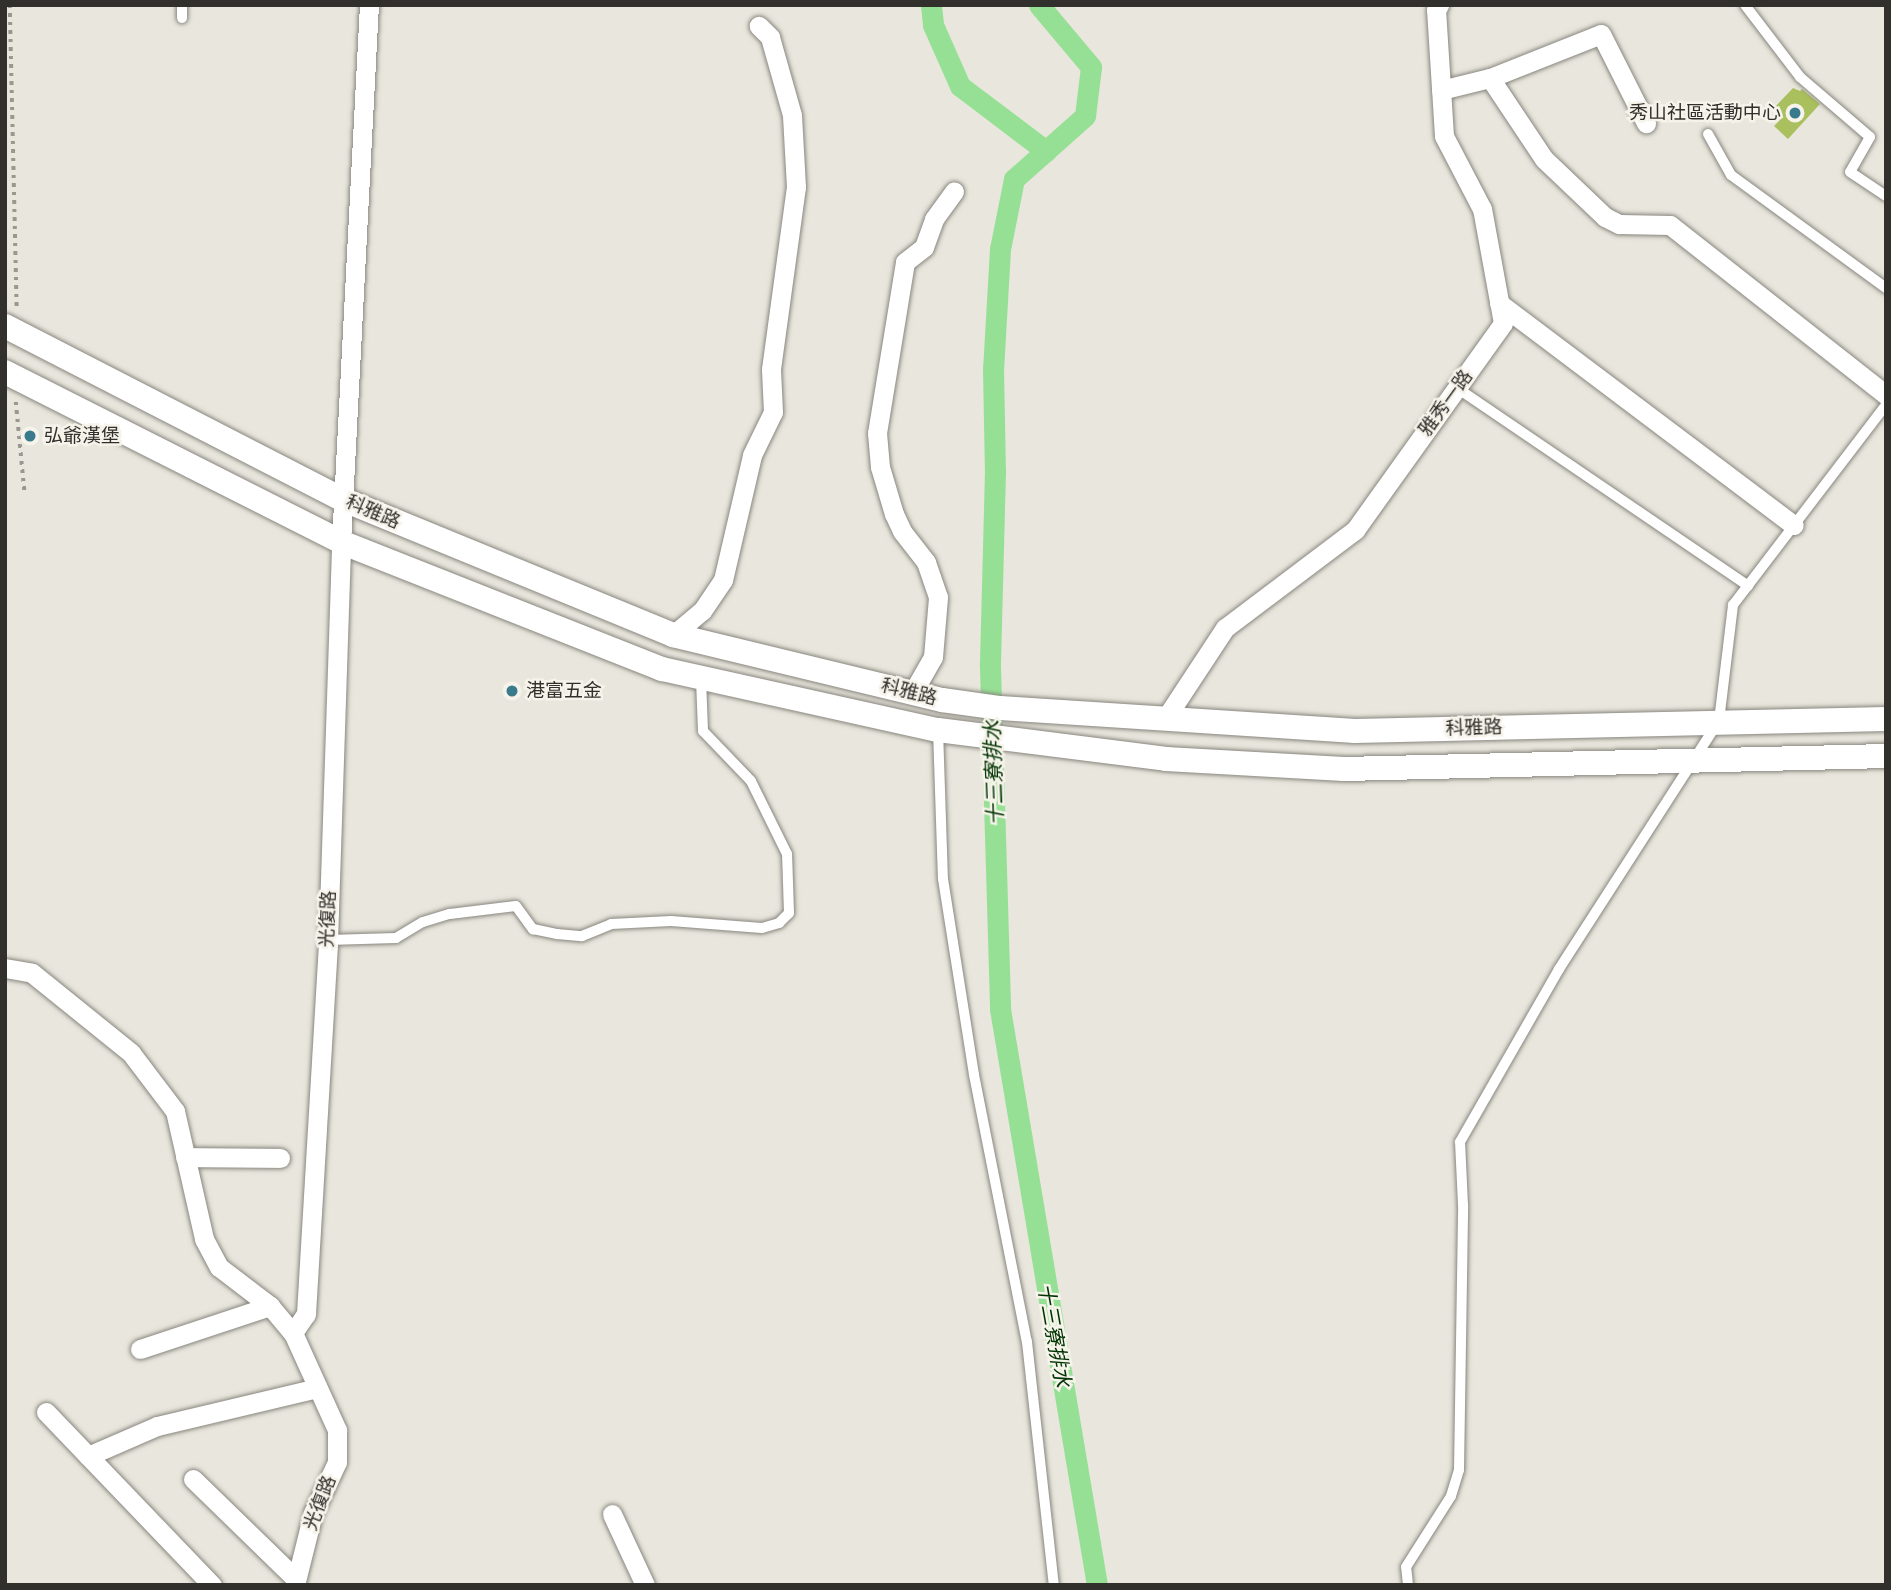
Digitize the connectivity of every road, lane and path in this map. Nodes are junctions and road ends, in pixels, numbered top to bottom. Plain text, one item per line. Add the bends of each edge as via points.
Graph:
1 (10, 5) edge
2 (182, 5) edge
3 (369, 5) edge
4 (1439, 5) edge
5 (1745, 5) edge
6 (182, 18) dead end
7 (760, 26) dead end
8 (1490, 78) junction
9 (1441, 90) junction
10 (1646, 123) dead end
11 (1708, 134) dead end
12 (954, 191) dead end
13 (1886, 196) edge
14 (1886, 288) edge
15 (1499, 303) junction
16 (11, 330) edge
17 (9, 374) edge
18 (1457, 388) junction
19 (1886, 395) edge
20 (1886, 405) edge
21 (25, 495) dead end
22 (344, 500) junction
23 (1794, 525) junction
24 (341, 542) junction
25 (1748, 586) junction
26 (673, 635) junction
27 (701, 676) junction
28 (913, 692) junction
29 (1166, 719) junction
30 (1886, 719) edge
31 (1719, 722) junction
32 (938, 730) junction
33 (1886, 756) edge
34 (1695, 759) junction
35 (328, 940) junction
36 (5, 968) edge
37 (185, 1157) junction
38 (280, 1158) dead end
39 (270, 1306) junction
40 (293, 1333) junction
41 (140, 1349) dead end
42 (318, 1388) junction
43 (46, 1412) dead end
44 (88, 1456) junction
45 (192, 1479) dead end
46 (612, 1514) dead end
47 (295, 1582) edge
48 (212, 1585) edge
49 (645, 1585) edge
50 (1054, 1585) edge
51 (1408, 1585) edge

1 - 16 path
2 - 6 lane
3 - 22 street, 光復路
4 - 9 street, 雅秀一路
5 - 13 lane via 1800,77 1870,137 1850,172
7 - 26 street via 770,37 792,115 796,187 771,369 773,412 752,456 723,580 702,611
8 - 9 street
8 - 10 street via 1601,34
8 - 19 street via 1544,159 1605,217 1619,224 1670,225
9 - 15 street, 雅秀一路 via 1444,136 1482,209
11 - 14 lane via 1731,175
12 - 28 street via 934,219 924,247 905,262 877,433 880,467 894,513 926,562 938,597 933,657
15 - 18 street, 雅秀一路 via 1503,323
15 - 23 street
16 - 22 street, 科雅路
17 - 21 path
17 - 24 street, 科雅路
18 - 25 lane
18 - 29 street, 雅秀一路 via 1355,530 1225,628
20 - 23 lane
22 - 24 street, 光復路
22 - 26 street, 科雅路
23 - 25 lane
24 - 27 street, 科雅路 via 662,669
24 - 35 street, 光復路
25 - 31 lane via 1733,605
26 - 28 street, 科雅路
27 - 32 street, 科雅路
27 - 35 lane via 703,731 751,781 787,854 789,914 779,923 762,928 670,921 623,923 582,936 533,929 516,906 450,914 423,922 396,938
28 - 29 street, 科雅路 via 942,701 1000,708
29 - 31 street, 科雅路 via 1355,731
30 - 31 street, 科雅路
31 - 34 lane
32 - 34 street, 科雅路 via 1166,759 1344,769
32 - 50 lane via 943,879 974,1075 1027,1342
33 - 34 street, 科雅路
34 - 51 lane via 1559,969 1460,1142 1459,1470 1451,1496 1406,1567
35 - 40 street, 光復路 via 306,1314
36 - 37 street, 光復路 via 32,973 131,1053 175,1111
37 - 38 street
37 - 39 street, 光復路 via 204,1239 219,1267
39 - 40 street, 光復路
39 - 41 street
40 - 42 street, 光復路
42 - 44 street via 157,1426
42 - 47 street, 光復路 via 337,1430 337,1462 313,1513
43 - 44 street
44 - 48 street
45 - 47 street, 光復路
46 - 49 street

